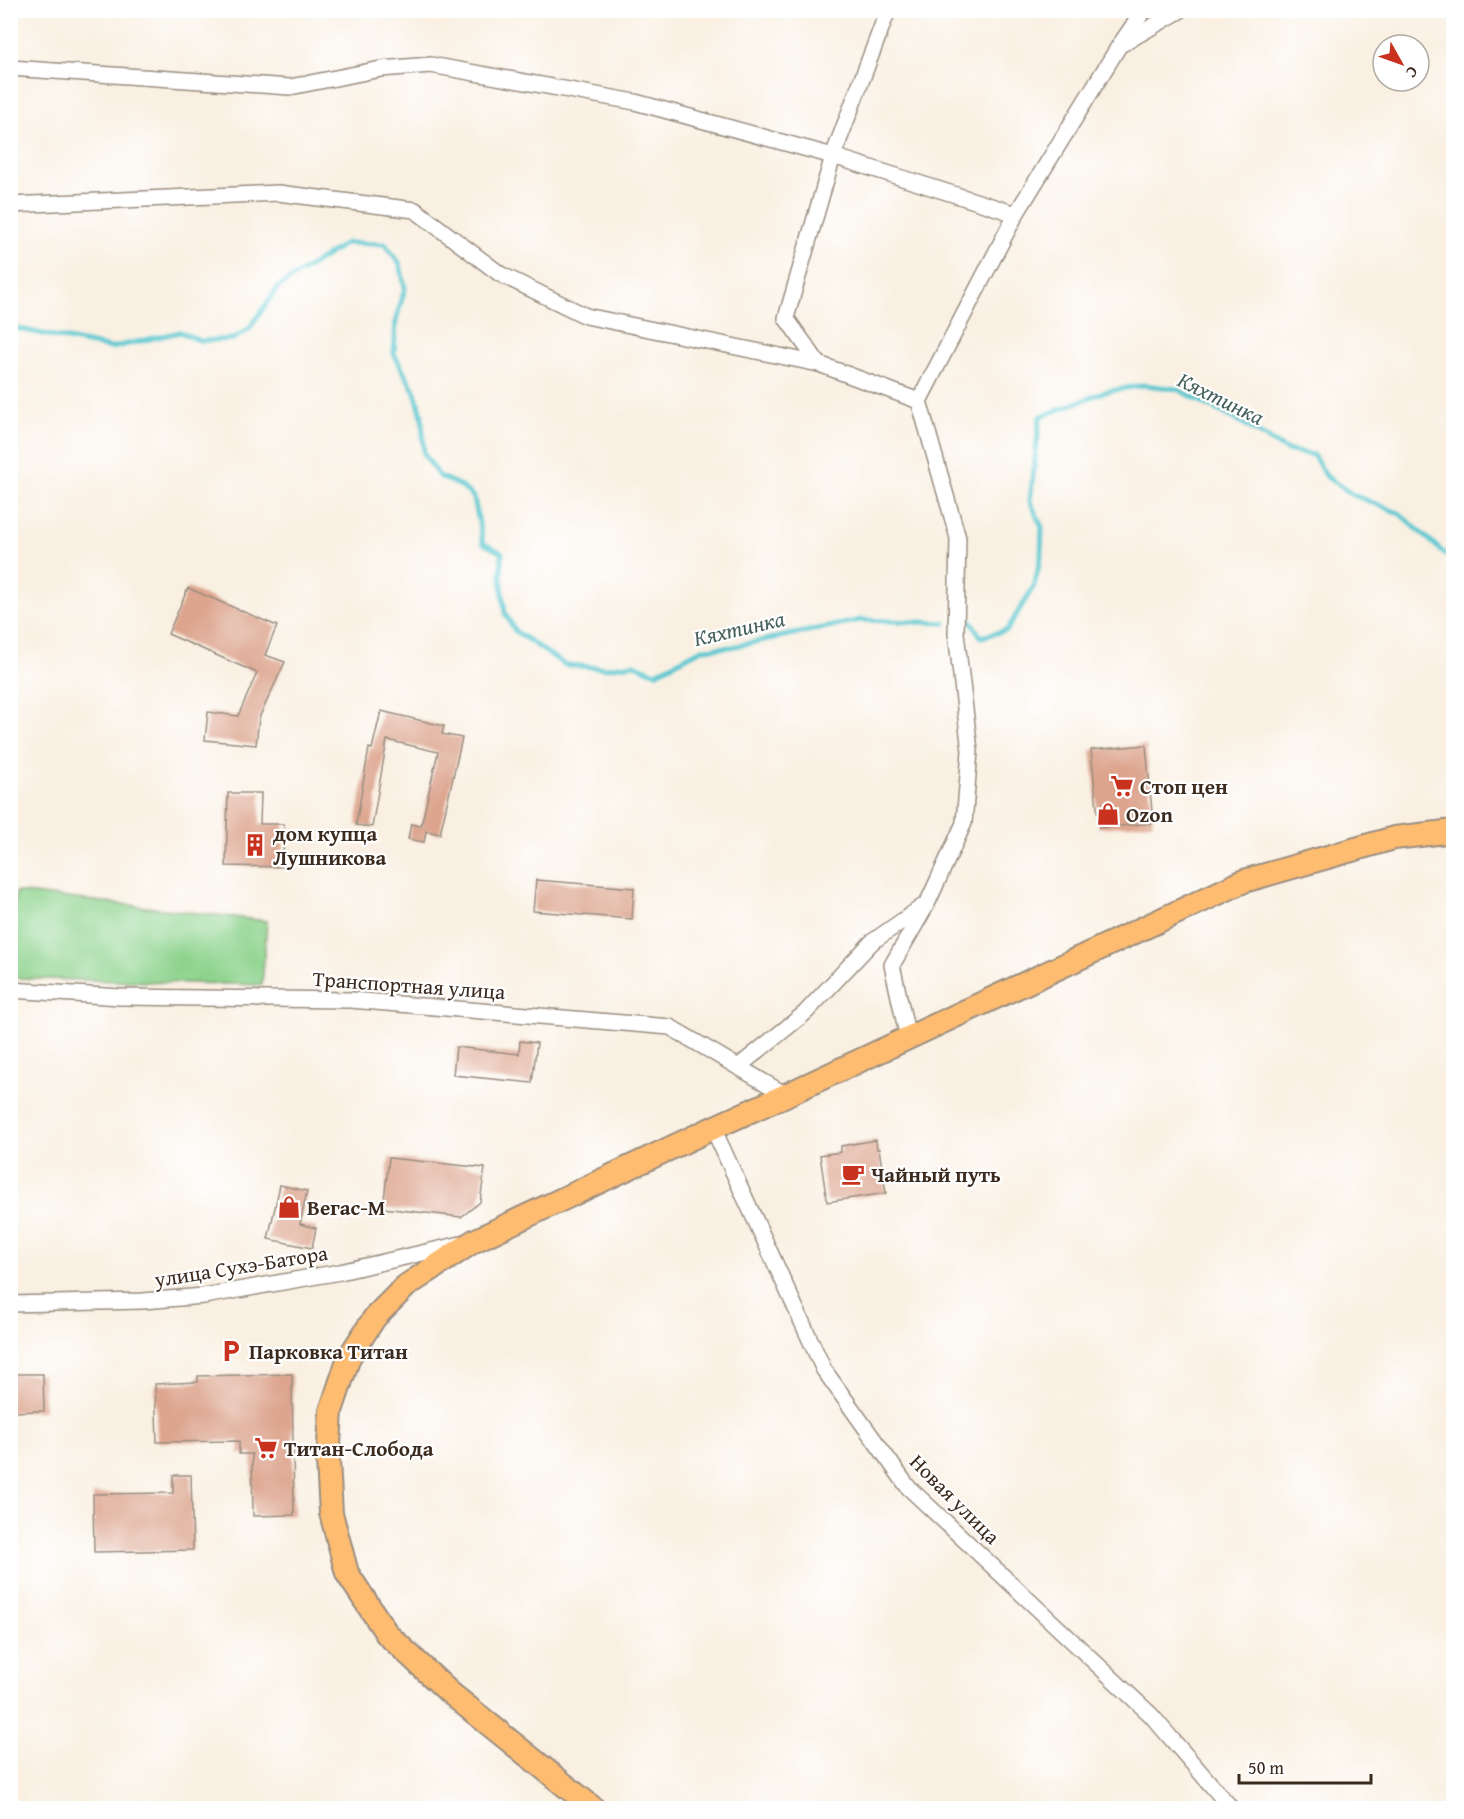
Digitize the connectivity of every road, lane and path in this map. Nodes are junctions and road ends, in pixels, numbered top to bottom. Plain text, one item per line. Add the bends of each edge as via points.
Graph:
1 (888, 10) edge
2 (1144, 10) edge
3 (1181, 10) edge
4 (1119, 46) junction
5 (10, 68) edge
6 (833, 156) junction
7 (10, 205) edge
8 (1016, 214) junction
9 (819, 364) junction
10 (919, 401) junction
11 (1454, 831) edge
12 (927, 904) junction
13 (10, 990) edge
14 (908, 1038) junction
15 (738, 1067) junction
16 (786, 1095) junction
17 (713, 1128) junction
18 (474, 1241) junction
19 (10, 1304) edge
20 (593, 1809) edge
21 (1231, 1809) edge

1 - 6 street
2 - 4 street
3 - 4 street
4 - 8 street
5 - 6 street via 290,87 381,69 431,65 635,102
6 - 8 street
6 - 9 street via 786,318
7 - 9 street via 278,193 415,210 500,274 586,316
8 - 10 street
9 - 10 street
10 - 12 street via 958,538 956,633 970,751 964,823
11 - 14 main road via 1394,838 1244,880
12 - 14 street via 892,965
12 - 15 street via 872,942 805,1013
13 - 15 street, Транспортная улица via 121,997 351,1000 670,1027
14 - 16 main road
15 - 16 street, Транспортная улица
16 - 17 main road
17 - 18 main road
17 - 21 street, Новая улица via 825,1370 908,1487 1151,1715
18 - 19 street, улица Сухэ-Батора via 340,1272 204,1296
18 - 20 main road via 406,1286 375,1317 349,1357 331,1411 331,1513 347,1574 387,1634 449,1692

